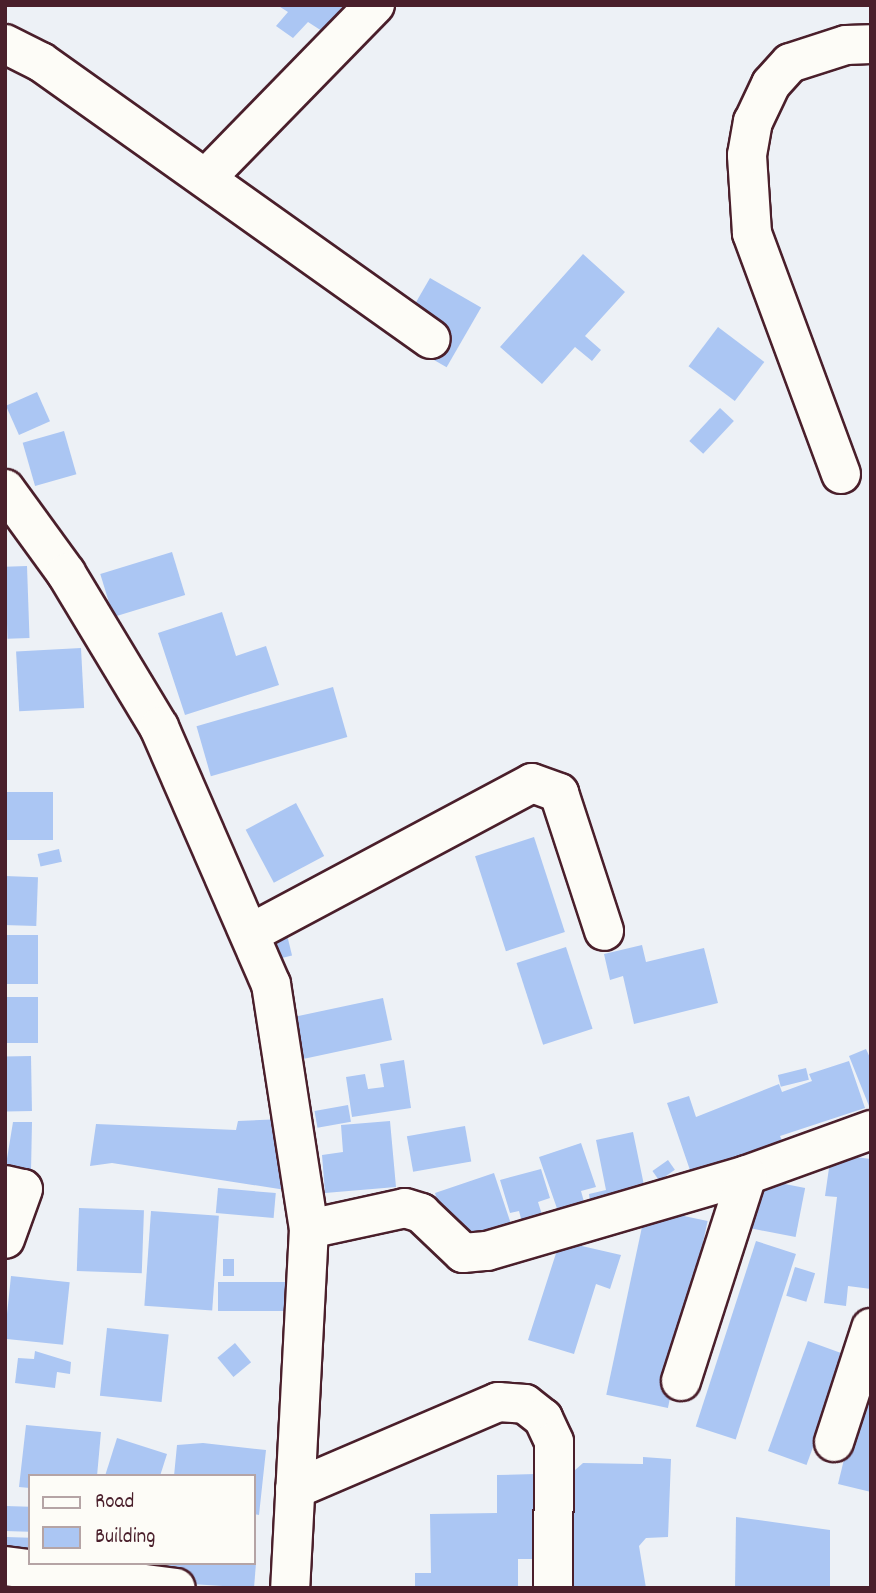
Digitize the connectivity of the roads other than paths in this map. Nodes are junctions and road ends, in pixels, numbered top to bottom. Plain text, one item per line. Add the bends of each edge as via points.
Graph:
1 (375, 5) edge
2 (5, 44) edge
3 (871, 44) edge
4 (206, 178) junction
5 (431, 339) dead end
6 (841, 474) dead end
7 (5, 489) edge
8 (253, 932) junction
9 (604, 932) dead end
10 (871, 1130) edge
11 (747, 1175) junction
12 (5, 1185) edge
13 (309, 1228) junction
14 (5, 1239) edge
15 (871, 1328) edge
16 (681, 1381) dead end
17 (834, 1442) dead end
18 (295, 1489) junction
19 (5, 1566) edge
20 (176, 1588) edge
21 (290, 1588) edge
22 (553, 1588) edge

1 - 4 street
2 - 4 street
3 - 6 street via 846,44 790,63 771,84 753,122 747,155 752,233
4 - 5 street
7 - 8 street via 66,573 159,727
8 - 9 street via 532,783 559,793
8 - 13 street via 271,984
10 - 11 street
11 - 13 street via 487,1251 463,1253 421,1213 405,1208
11 - 16 street
12 - 14 street via 23,1189
13 - 18 street
15 - 17 street
18 - 21 street
18 - 22 street via 498,1402 525,1404 543,1418 554,1442
19 - 20 street

